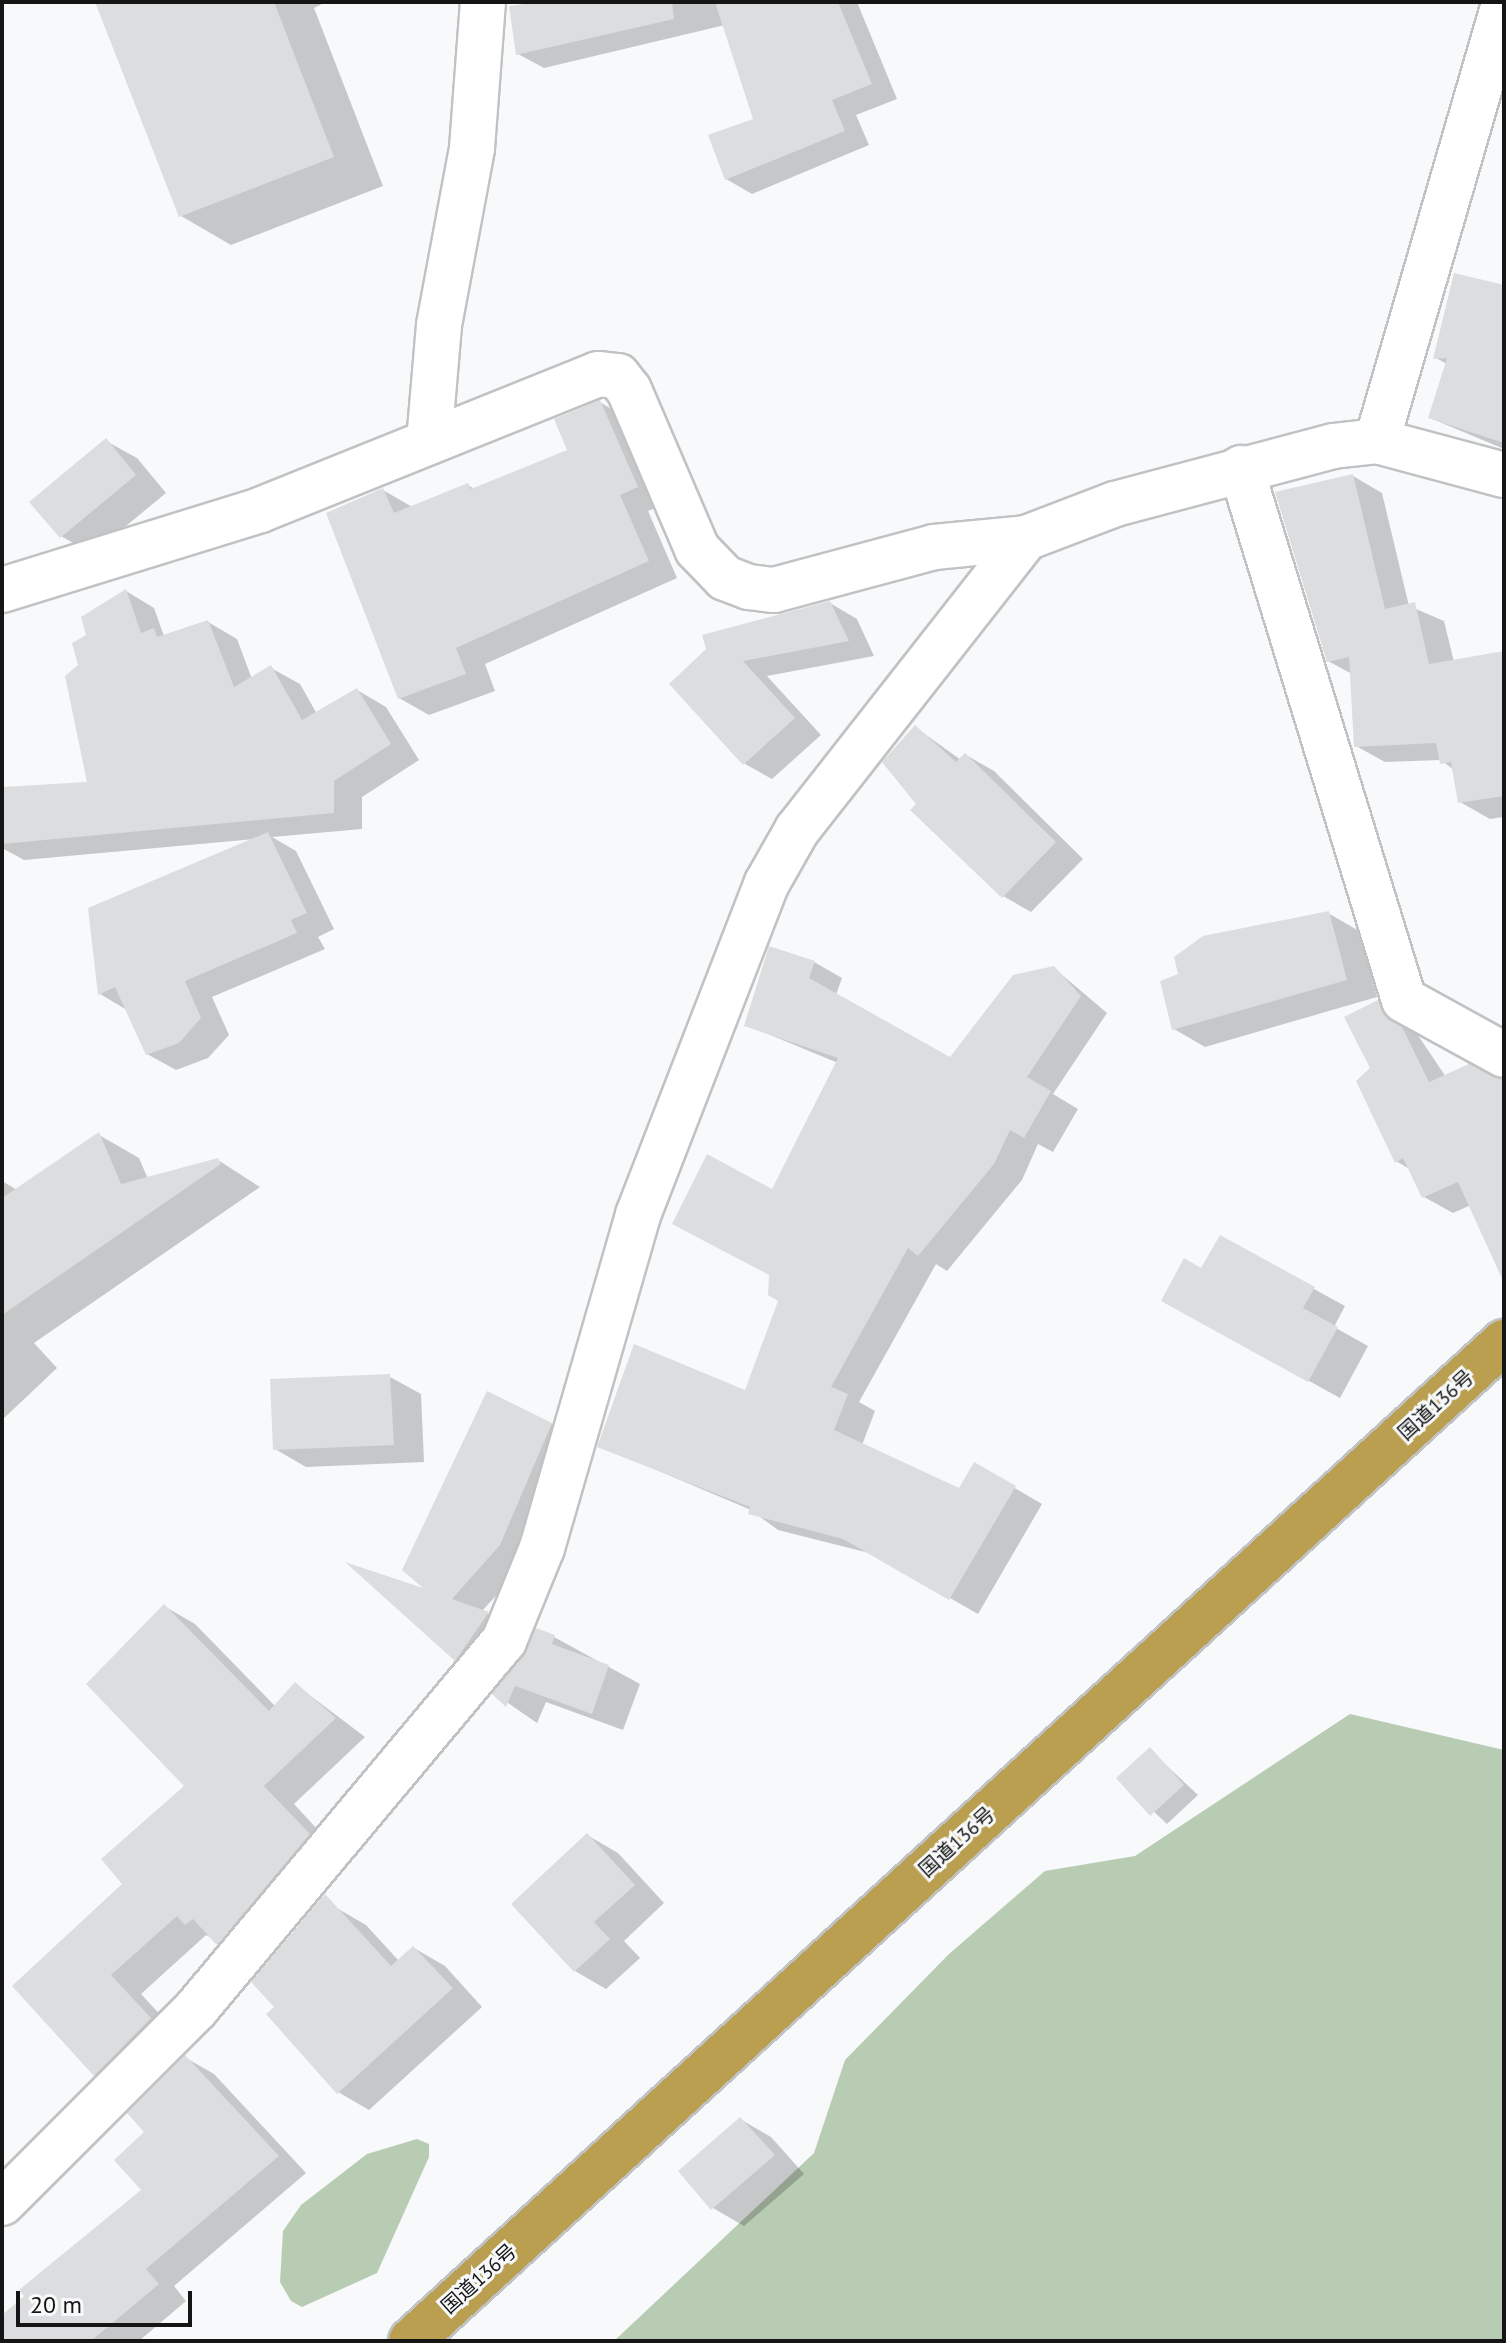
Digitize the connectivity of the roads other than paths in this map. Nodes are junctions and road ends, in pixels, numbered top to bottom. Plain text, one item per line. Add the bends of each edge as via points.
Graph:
1 (483, 2) edge
2 (1504, 4) edge
3 (1377, 441) junction
4 (429, 442) junction
5 (1241, 468) junction
6 (1504, 475) edge
7 (1026, 538) junction
8 (2, 590) edge
9 (1504, 1055) edge
10 (1504, 1342) edge
11 (2, 2203) edge
12 (411, 2341) edge

1 - 4 street via 472,148 439,325
2 - 3 street
3 - 5 street
3 - 6 street
4 - 7 street via 575,381 618,376 697,549 725,578 774,590 934,547
4 - 8 street via 260,510
5 - 7 street
5 - 9 street via 1404,1000
7 - 11 street via 797,830 767,883 638,1215 542,1548 504,1641 249,1950
10 - 12 highway, 国道136号

